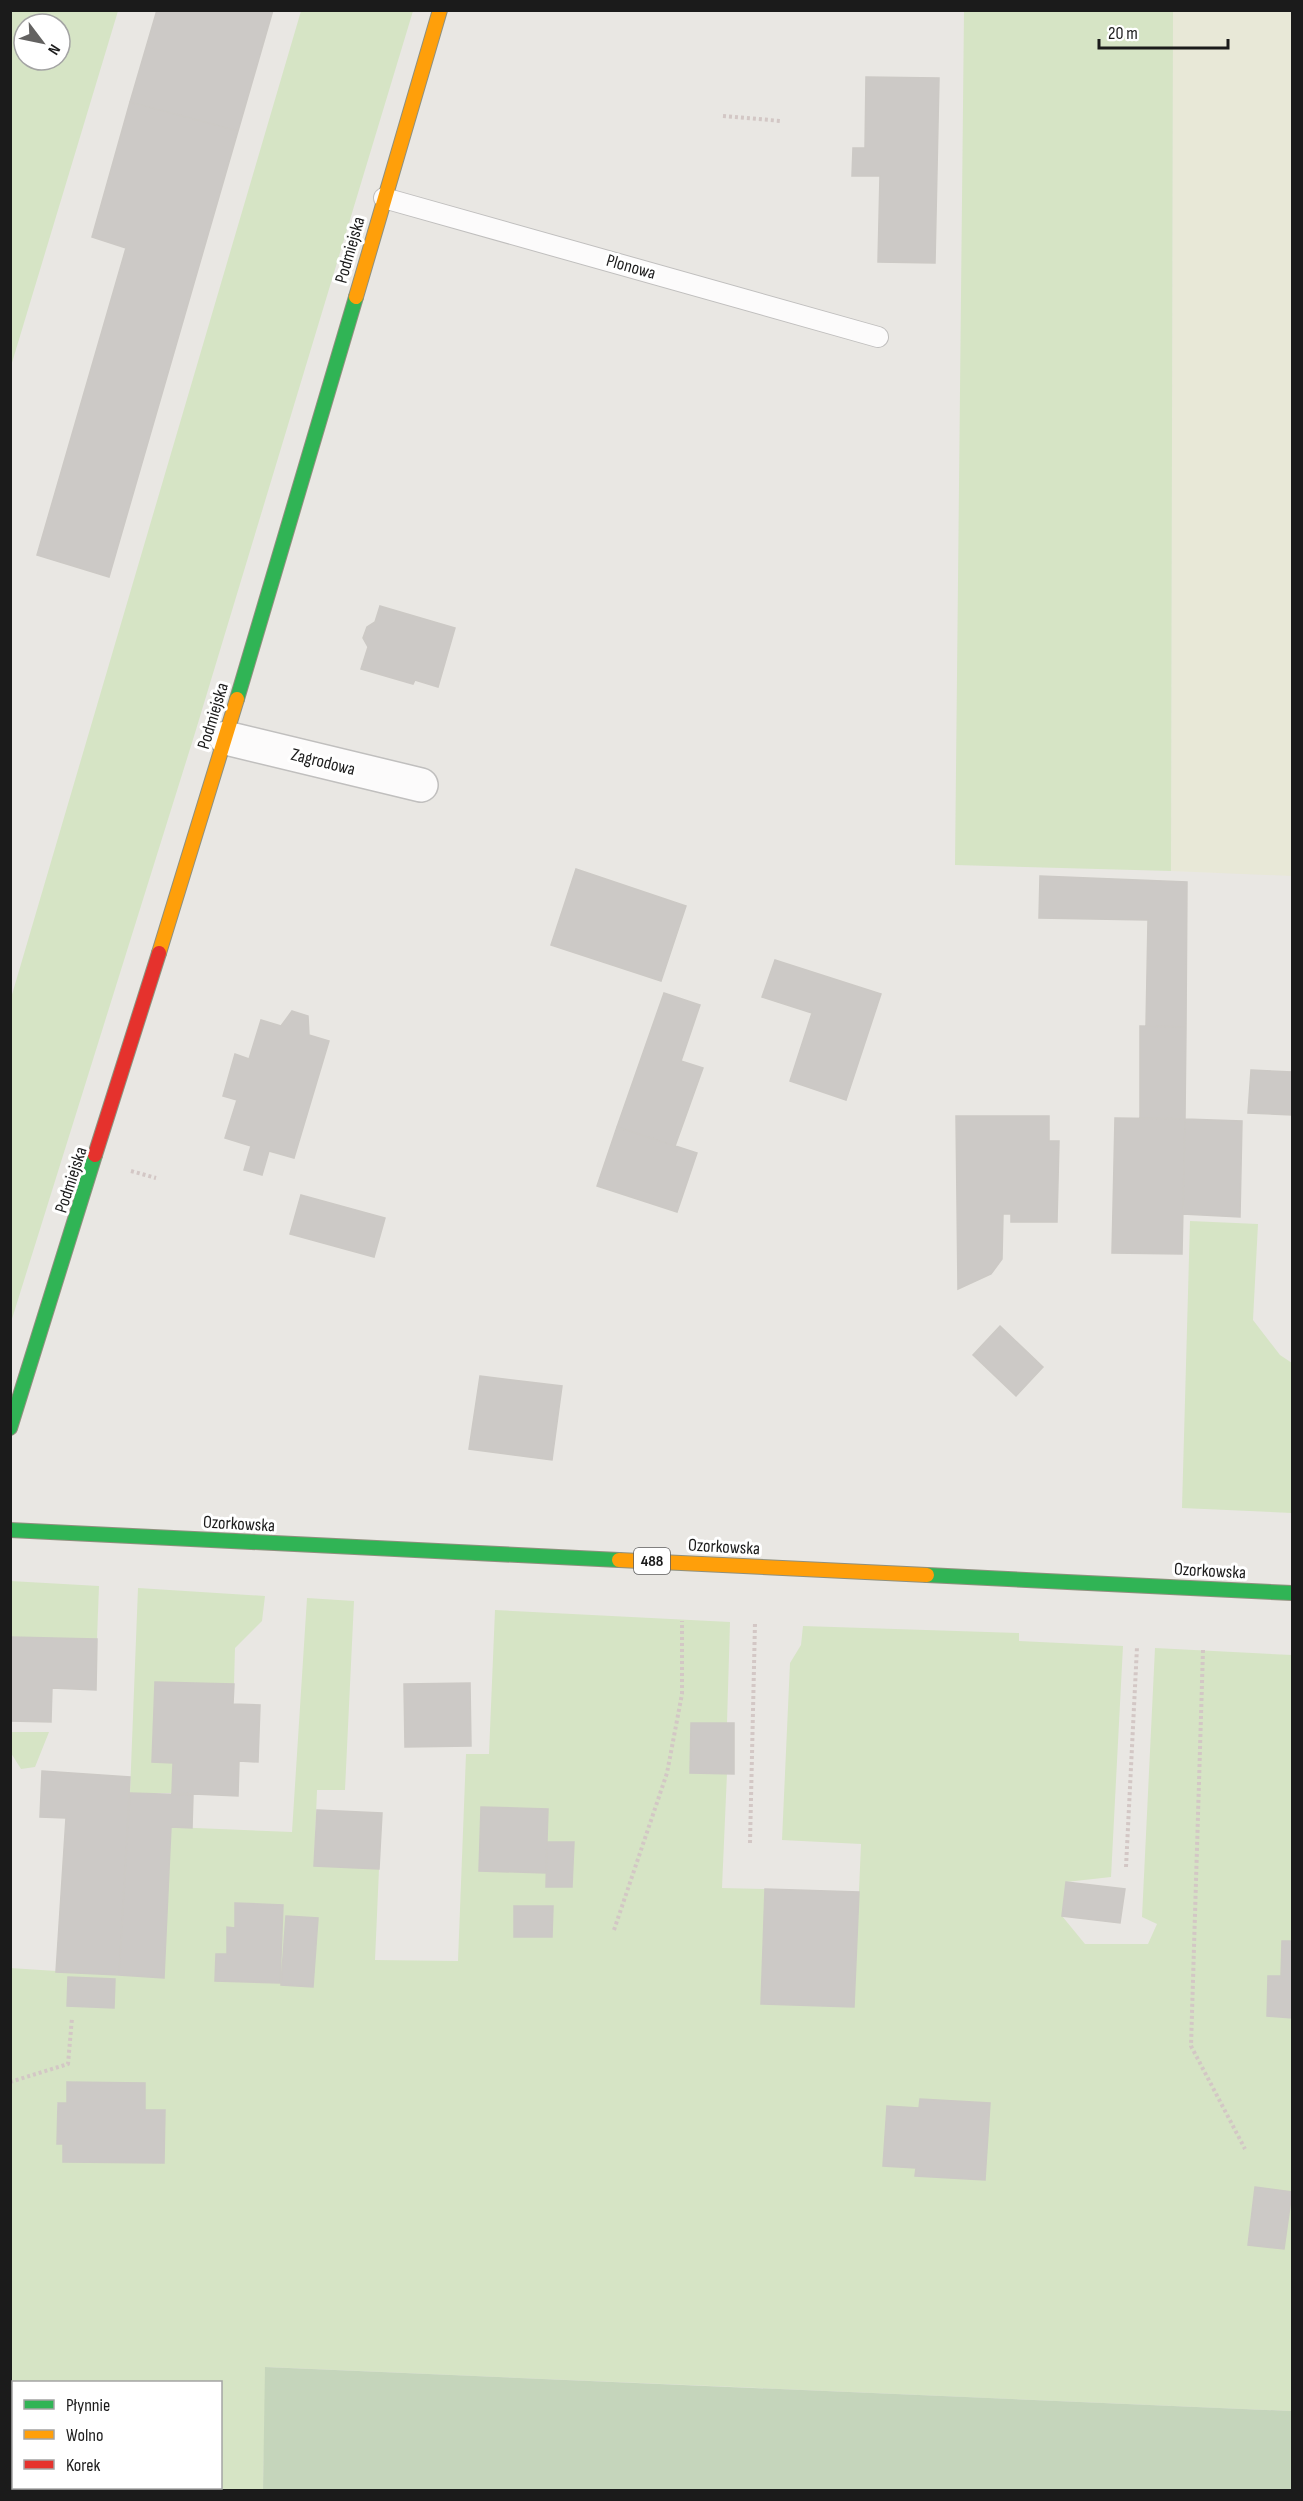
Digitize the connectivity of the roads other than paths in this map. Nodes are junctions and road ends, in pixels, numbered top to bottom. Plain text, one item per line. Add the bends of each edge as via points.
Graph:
1 (440, 10) edge
2 (384, 198) junction
3 (878, 337) dead end
4 (226, 738) junction
5 (421, 785) dead end
6 (10, 1428) edge
7 (10, 1530) edge
8 (1293, 1593) edge

1 - 2 street, Podmiejska
2 - 3 lane, Plonowa
2 - 4 street, Podmiejska
4 - 5 street, Zagrodowa
4 - 6 street, Podmiejska
7 - 8 street, Ozorkowska / 488

